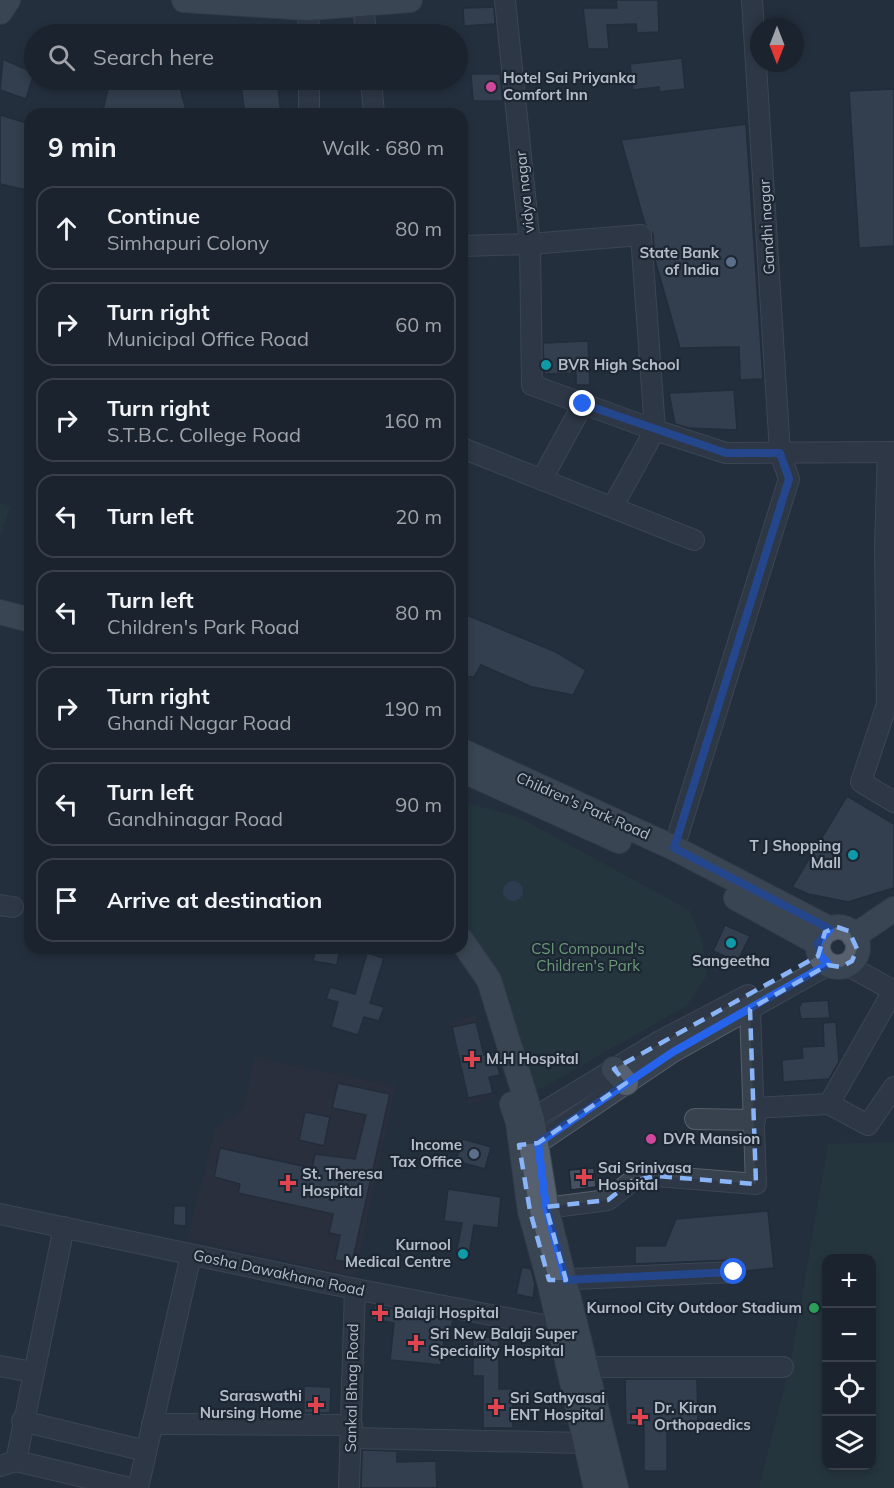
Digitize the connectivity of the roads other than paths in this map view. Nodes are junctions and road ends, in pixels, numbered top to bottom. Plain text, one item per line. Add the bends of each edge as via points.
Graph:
1 (8, 0) edge
2 (184, 0) edge
3 (410, 0) edge
4 (505, 0) edge
5 (752, 0) edge
6 (363, 4) junction
7 (308, 8) junction
8 (0, 12) edge
9 (309, 24) edge
10 (365, 24) edge
11 (309, 90) edge
12 (371, 90) edge
13 (309, 108) edge
14 (373, 108) edge
15 (530, 244) junction
16 (468, 246) edge
17 (583, 404) junction
18 (655, 430) junction
19 (468, 450) edge
20 (891, 452) edge
21 (780, 453) junction
22 (542, 479) junction
23 (613, 506) junction
24 (694, 540) dead end
25 (890, 548) edge
26 (0, 612) edge
27 (24, 618) edge
28 (0, 628) edge
29 (24, 634) edge
30 (468, 755) edge
31 (468, 773) edge
32 (894, 802) edge
33 (674, 848) junction
34 (894, 909) edge
35 (894, 927) edge
36 (839, 949) junction
37 (468, 950) edge
38 (452, 954) edge
39 (894, 978) edge
40 (894, 991) edge
41 (750, 1009) junction
42 (620, 1076) junction
43 (894, 1087) edge
44 (829, 1104) junction
45 (754, 1114) junction
46 (695, 1119) dead end
47 (527, 1132) junction
48 (538, 1209) junction
49 (0, 1214) edge
50 (64, 1227) junction
51 (191, 1255) junction
52 (734, 1272) dead end
53 (557, 1280) junction
54 (355, 1289) junction
55 (559, 1328) junction
56 (0, 1366) edge
57 (587, 1367) junction
58 (783, 1367) dead end
59 (33, 1372) junction
60 (22, 1421) junction
61 (152, 1424) junction
62 (352, 1432) junction
63 (584, 1443) junction
64 (146, 1451) junction
65 (8, 1464) edge
66 (130, 1488) edge
67 (138, 1488) edge
68 (349, 1488) edge
69 (596, 1488) edge
70 (616, 1488) edge

1 - 8 main road
2 - 7 main road
3 - 6 main road
4 - 15 street, vidya nagar
5 - 21 street, Gandhi nagar
6 - 7 main road
6 - 10 street
7 - 9 street
11 - 13 street
12 - 14 street
15 - 16 street
15 - 17 street, vidya nagar via 532,385
15 - 18 street via 641,235
17 - 18 street
17 - 22 street
18 - 21 street via 726,453
18 - 23 street
19 - 22 street
20 - 21 street
20 - 25 street
21 - 33 street, Gandhi nagar via 789,479
22 - 23 street
23 - 24 street
25 - 32 street via 887,704 861,782
26 - 27 main road
28 - 29 main road
30 - 33 main road, Children's Park Road
31 - 36 main road, Children's Park Road via 689,873
33 - 36 main road, Children's Park Road
34 - 36 main road
35 - 36 main road
36 - 39 street
36 - 40 street
36 - 41 street
36 - 42 street via 660,1041
37 - 47 main road via 489,980
38 - 47 main road via 474,984
40 - 44 street
41 - 42 street
41 - 45 street
42 - 47 street
43 - 44 street via 868,1125
44 - 45 street
45 - 46 street
45 - 48 street via 756,1184 656,1176 632,1181 608,1200
47 - 48 main road
48 - 53 main road
49 - 50 street, Gosha Dawakhana Road
50 - 51 street, Gosha Dawakhana Road
50 - 59 street
51 - 54 street, Gosha Dawakhana Road
51 - 61 street
52 - 53 street
53 - 55 main road
53 - 57 main road
54 - 55 street, Gosha Dawakhana Road
54 - 62 street, Sankal Bhag Road
55 - 63 main road
56 - 59 street
57 - 58 street
57 - 70 main road
59 - 60 street
60 - 64 street
60 - 65 street
61 - 62 street
61 - 64 street
62 - 63 street
62 - 68 street, Sankal Bhag Road
63 - 69 main road
64 - 67 street
65 - 66 street

